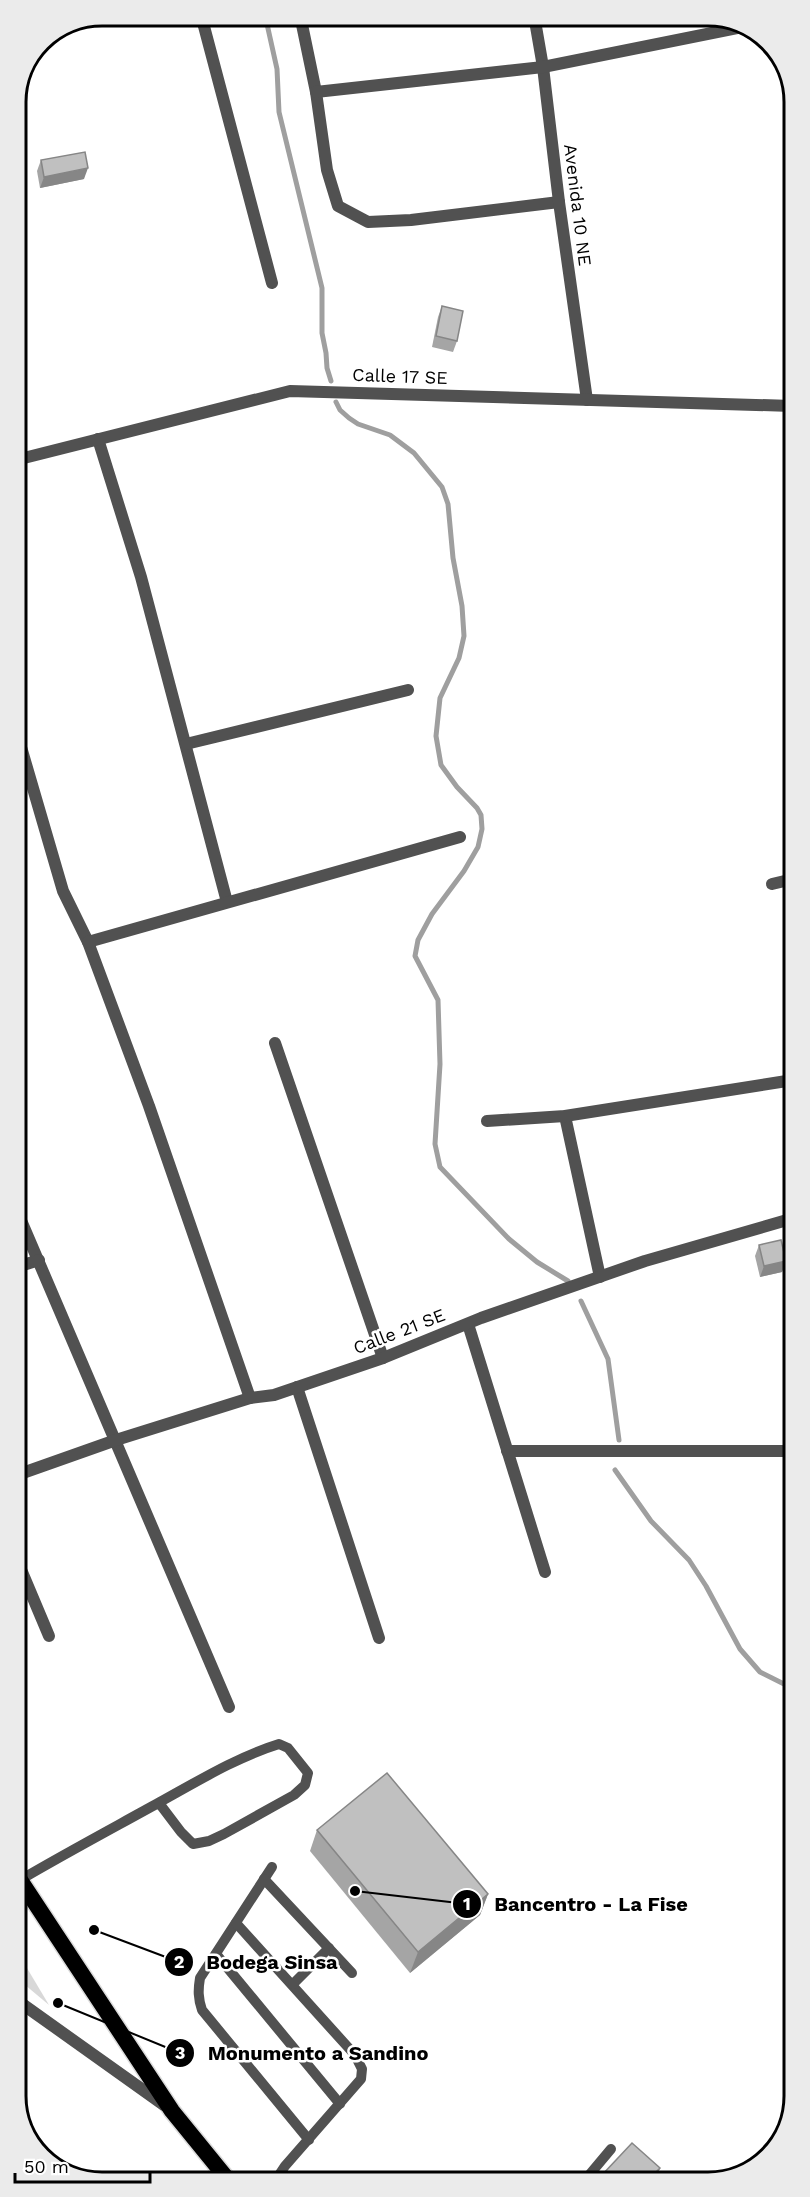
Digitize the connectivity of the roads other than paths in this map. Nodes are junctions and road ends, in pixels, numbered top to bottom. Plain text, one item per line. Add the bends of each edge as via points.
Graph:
1 (204, 25) edge
2 (302, 25) edge
3 (536, 26) edge
4 (732, 29) edge
5 (543, 67) junction
6 (316, 93) junction
7 (559, 201) junction
8 (272, 283) dead end
9 (586, 400) junction
10 (784, 406) edge
11 (98, 439) junction
12 (26, 457) edge
13 (408, 690) dead end
14 (186, 744) junction
15 (26, 763) edge
16 (460, 837) dead end
17 (784, 881) edge
18 (772, 884) dead end
19 (227, 902) junction
20 (88, 942) junction
21 (275, 1043) dead end
22 (784, 1082) edge
23 (565, 1116) junction
24 (486, 1121) dead end
25 (784, 1221) edge
26 (25, 1230) edge
27 (39, 1260) junction
28 (25, 1264) edge
29 (600, 1277) junction
30 (468, 1324) junction
31 (383, 1358) junction
32 (297, 1387) junction
33 (250, 1398) junction
34 (116, 1440) junction
35 (507, 1451) junction
36 (784, 1451) edge
37 (25, 1472) edge
38 (545, 1572) dead end
39 (25, 1579) edge
40 (49, 1635) dead end
41 (379, 1638) dead end
42 (229, 1707) dead end
43 (159, 1803) junction
44 (272, 1867) dead end
45 (25, 1875) edge
46 (264, 1879) junction
47 (25, 1887) edge
48 (236, 1923) junction
49 (329, 1948) junction
50 (216, 1954) junction
51 (352, 1973) dead end
52 (293, 1984) junction
53 (25, 2006) edge
54 (340, 2104) junction
55 (172, 2111) junction
56 (309, 2140) junction
57 (611, 2149) dead end
58 (220, 2171) edge
59 (281, 2171) edge
60 (592, 2172) edge

1 - 8 street
2 - 6 street
3 - 5 street, Avenida 10 NE
4 - 5 street
5 - 6 street
5 - 7 street, Avenida 10 NE
6 - 7 street via 327,170 338,206 369,222
7 - 9 street, Avenida 10 NE
9 - 10 street, Calle 17 SE
9 - 11 street, Calle 17 SE via 290,391
11 - 12 street, Calle 17 SE
11 - 14 street
13 - 14 street
14 - 19 street
15 - 20 street via 63,891
16 - 19 street
17 - 18 street
19 - 20 street
20 - 33 street
21 - 31 street
22 - 23 street
23 - 24 street
23 - 29 street
25 - 29 street, Calle 21 SE
26 - 27 street
27 - 28 street
27 - 34 street
29 - 30 street, Calle 21 SE
30 - 31 street, Calle 21 SE
30 - 35 street
31 - 32 street, Calle 21 SE
32 - 33 street, Calle 21 SE
32 - 41 street
33 - 34 street, Calle 21 SE
34 - 37 street, Calle 21 SE
34 - 42 street
35 - 36 street
35 - 38 street
39 - 40 street
43 - 43 lane via 279,1744 288,1748 308,1773 305,1785 294,1795 224,1834 193,1844
43 - 45 lane
44 - 46 lane
46 - 48 lane
46 - 49 lane
47 - 55 highway
48 - 50 lane
48 - 52 lane
49 - 51 lane
49 - 52 lane
50 - 54 lane
50 - 56 lane via 200,1978 202,2010
52 - 54 lane via 356,2055 362,2069 360,2079
53 - 55 street
54 - 56 lane
55 - 58 highway
56 - 59 lane
57 - 60 lane

